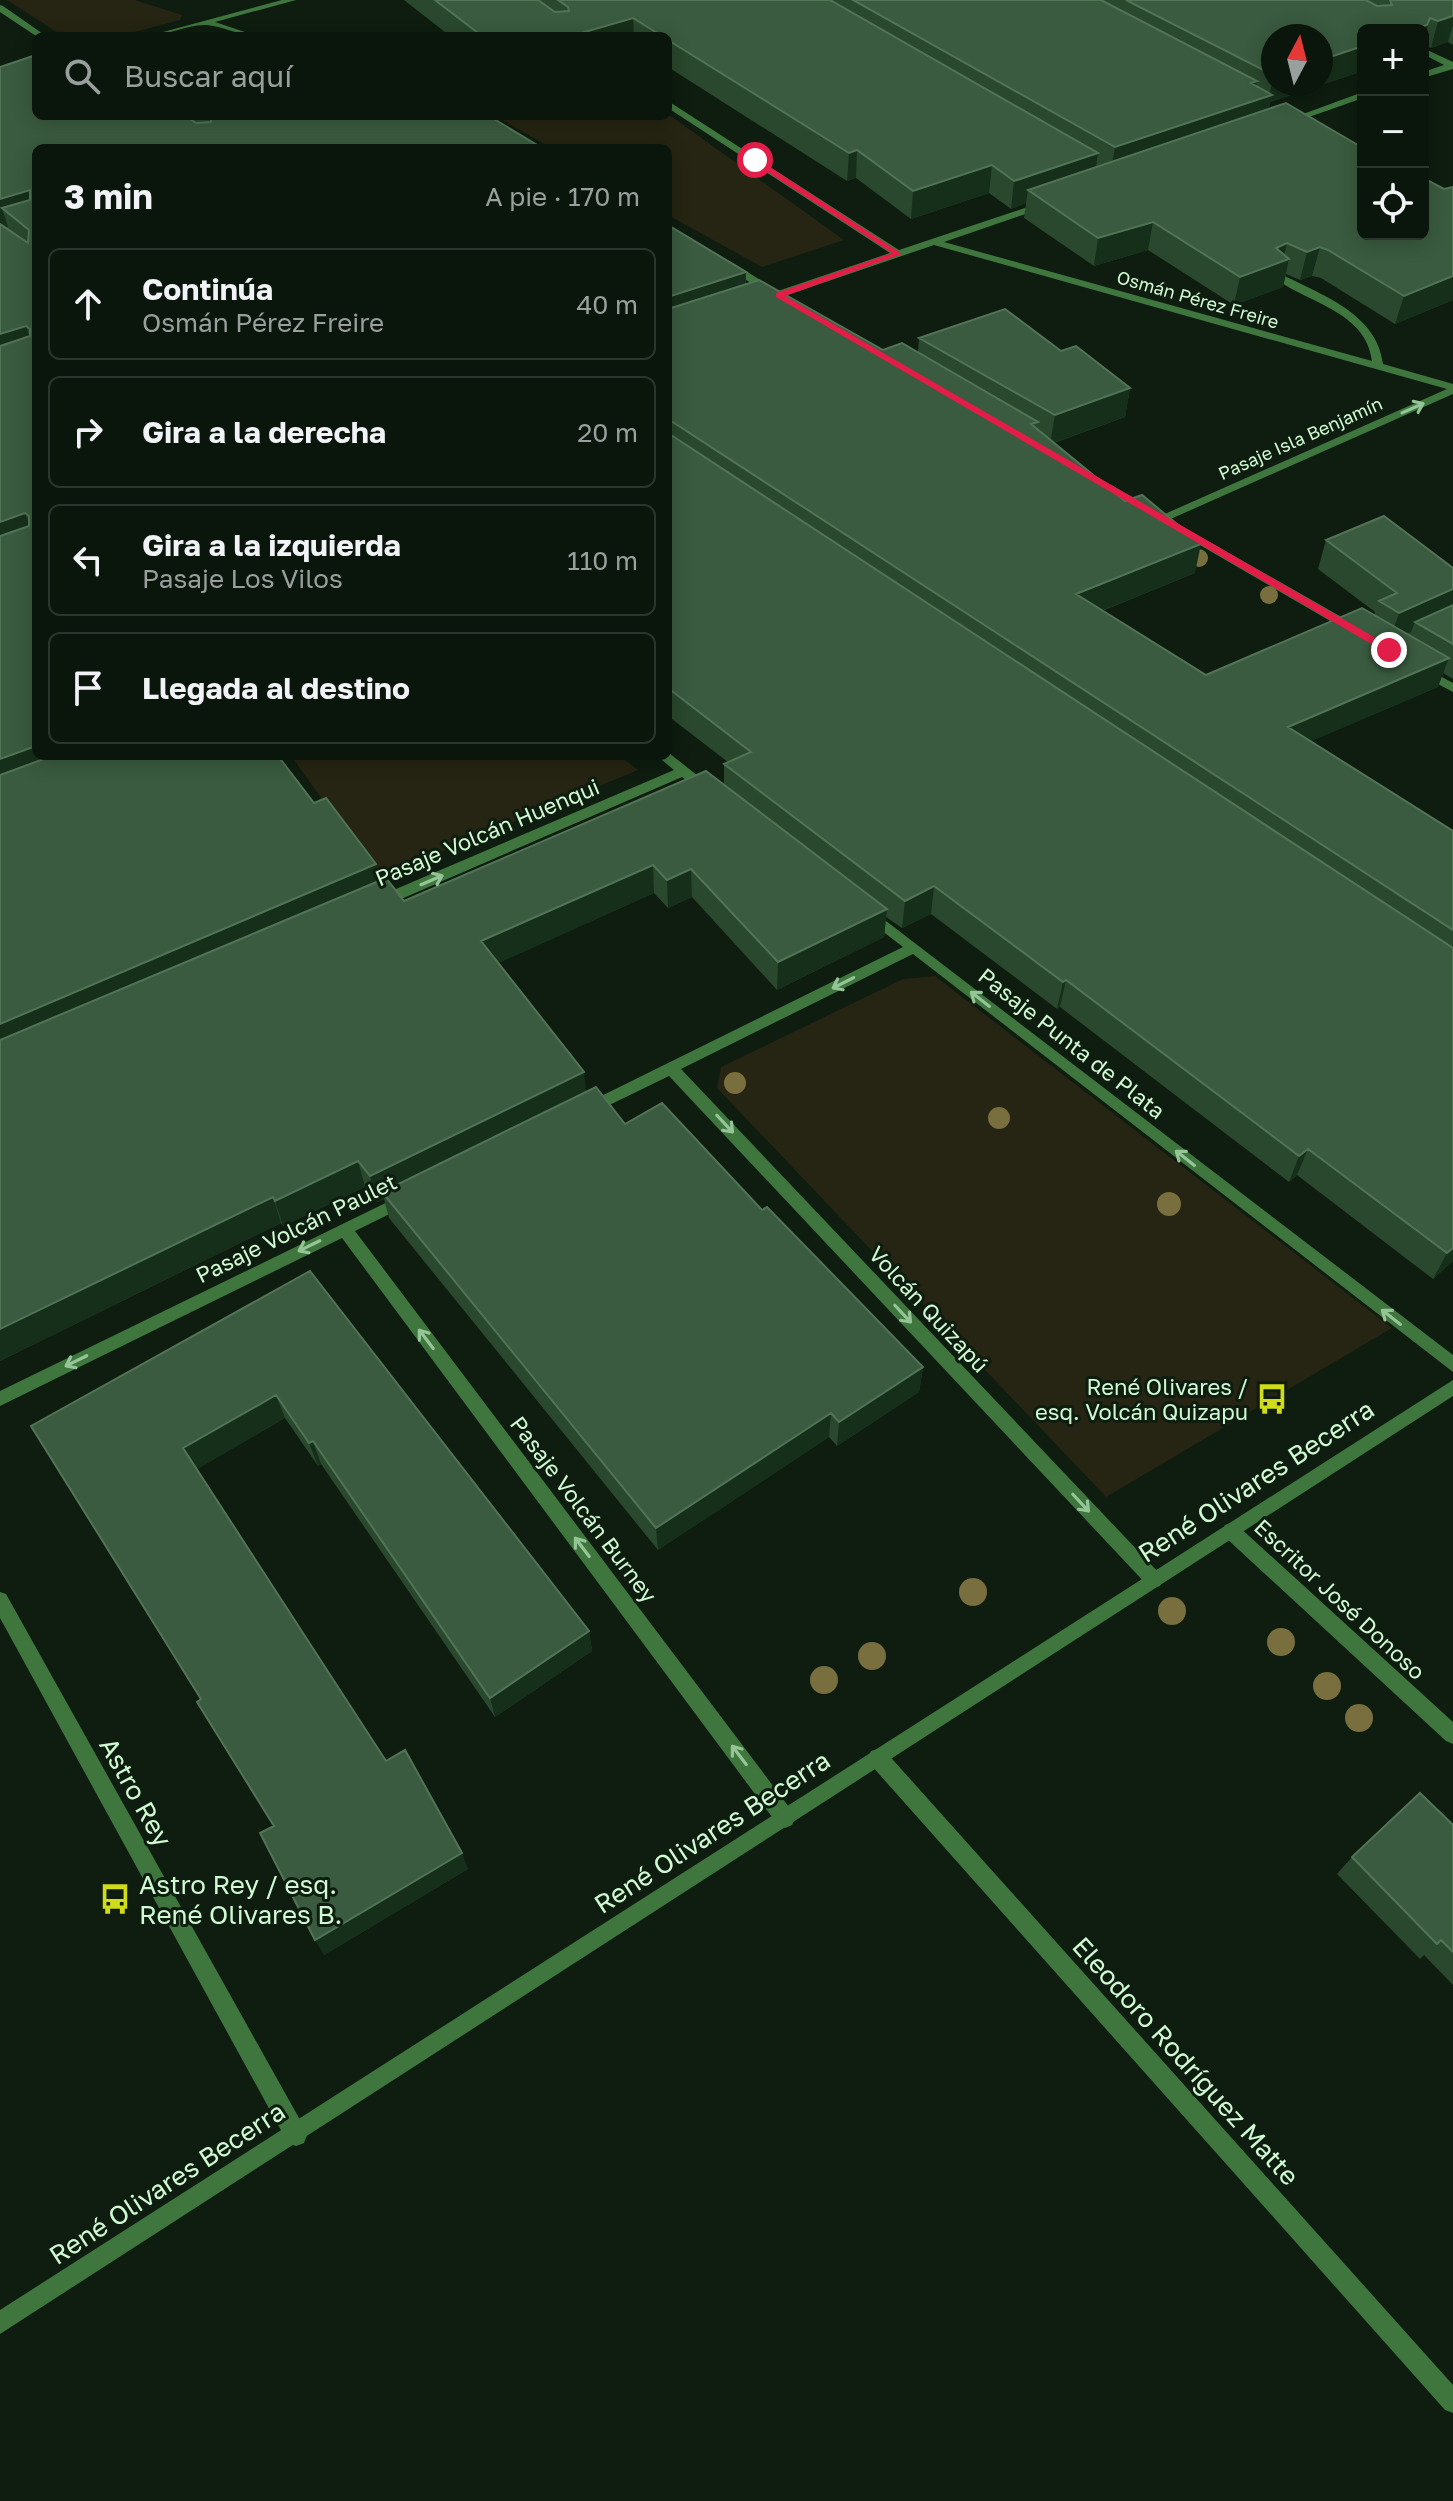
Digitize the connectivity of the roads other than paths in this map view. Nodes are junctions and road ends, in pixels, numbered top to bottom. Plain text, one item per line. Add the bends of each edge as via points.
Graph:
1 (292, 0) edge
2 (278, 1) edge
3 (0, 8) edge
4 (204, 22) junction
5 (36, 32) edge
6 (167, 32) edge
7 (239, 32) edge
8 (1429, 54) edge
9 (1452, 65) edge
10 (1429, 73) edge
11 (1361, 96) edge
12 (672, 107) edge
13 (1276, 114) edge
14 (1295, 123) junction
15 (1275, 126) edge
16 (1050, 202) edge
17 (933, 242) junction
18 (898, 254) junction
19 (721, 261) edge
20 (1277, 276) edge
21 (779, 295) junction
22 (792, 303) edge
23 (752, 304) edge
24 (1378, 366) junction
25 (1453, 388) edge
26 (1080, 471) edge
27 (1162, 519) junction
28 (1362, 635) edge
29 (1415, 665) edge
30 (1453, 688) edge
31 (669, 760) edge
32 (684, 771) junction
33 (720, 799) edge
34 (853, 901) edge
35 (364, 909) edge
36 (913, 948) junction
37 (671, 1068) junction
38 (572, 1117) edge
39 (415, 1194) edge
40 (344, 1229) junction
41 (1453, 1365) edge
42 (1453, 1387) edge
43 (0, 1399) edge
44 (1231, 1531) junction
45 (1154, 1580) junction
46 (0, 1600) edge
47 (1453, 1735) edge
48 (878, 1758) junction
49 (785, 1818) junction
50 (296, 2135) junction
51 (0, 2323) edge
52 (1453, 2402) edge

1 - 2 street
2 - 4 street
3 - 5 street
4 - 6 street
4 - 7 street
8 - 9 street
9 - 10 street
11 - 14 street
12 - 18 street
13 - 14 street
14 - 15 street
16 - 17 street
17 - 18 street
17 - 24 street, Osmán Pérez Freire
18 - 21 street
19 - 21 street
20 - 24 street via 1365,330 1376,345
21 - 22 street
21 - 23 street
24 - 25 street, Osmán Pérez Freire
27 -> 25 street, Pasaje Isla Benjamín
26 - 27 street
27 - 28 street
29 - 30 street
31 - 32 street
32 - 33 street
35 -> 32 street, Pasaje Volcán Huenqui
34 - 36 street, Pasaje Punta de Plata
36 -> 37 street
41 -> 36 street, Pasaje Punta de Plata
37 - 38 street
37 -> 45 street, Volcán Quizapú
39 - 40 street, Pasaje Volcán Paulet
40 -> 43 street, Pasaje Volcán Paulet
49 -> 40 street, Pasaje Volcán Burney
42 - 44 street, René Olivares Becerra
44 - 45 street, René Olivares Becerra
44 - 47 street, Escritor José Donoso
45 - 48 street, René Olivares Becerra
46 - 50 street, Astro Rey
48 - 49 street, René Olivares Becerra
48 - 52 street, Eleodoro Rodríguez Matte
49 - 50 street, René Olivares Becerra
50 - 51 street, René Olivares Becerra

